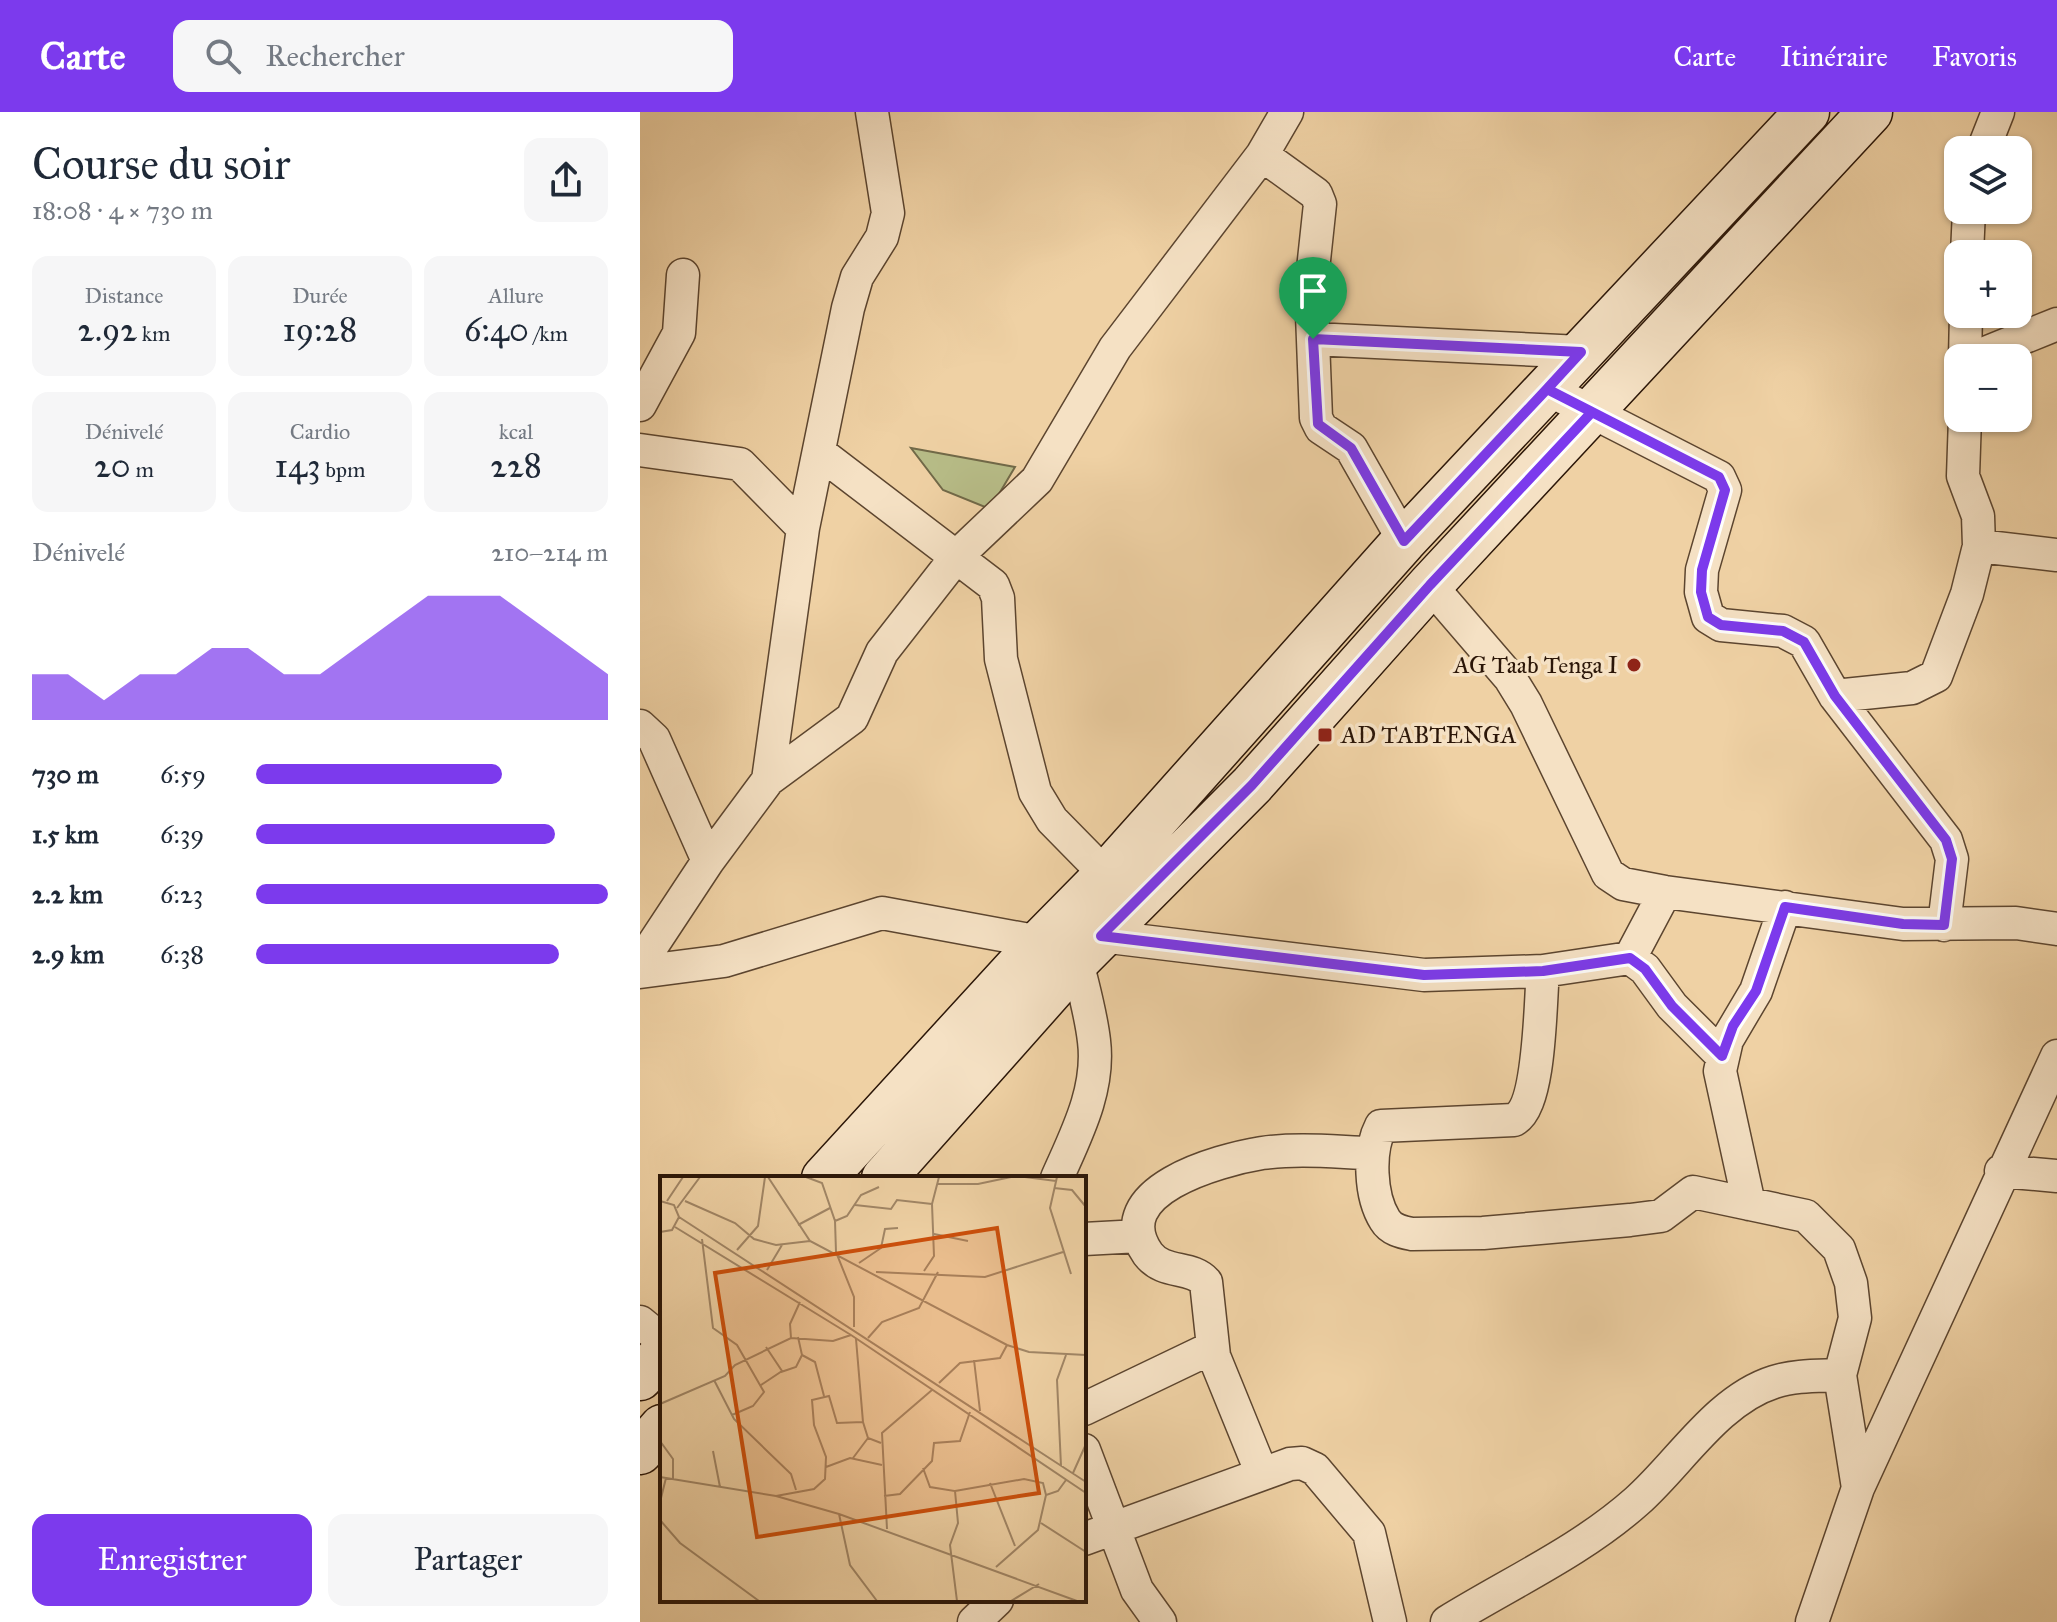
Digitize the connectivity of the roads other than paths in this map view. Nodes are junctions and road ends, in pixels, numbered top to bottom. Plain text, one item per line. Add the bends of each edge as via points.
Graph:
1 (872, 112) edge
2 (1287, 112) edge
3 (1807, 112) edge
4 (1870, 112) edge
5 (1998, 112) edge
6 (1989, 136) edge
7 (1262, 155) junction
8 (683, 275) dead end
9 (2057, 324) edge
10 (1313, 339) junction
11 (2008, 344) edge
12 (1581, 352) junction
13 (1547, 389) junction
14 (640, 405) edge
15 (1592, 412) junction
16 (1965, 432) edge
17 (640, 450) edge
18 (820, 453) junction
19 (803, 528) junction
20 (1404, 541) junction
21 (1979, 546) junction
22 (2057, 555) edge
23 (957, 556) junction
24 (1430, 585) junction
25 (1835, 696) junction
26 (640, 726) edge
27 (768, 780) junction
28 (708, 861) junction
29 (1106, 875) junction
30 (1665, 892) junction
31 (1785, 907) junction
32 (1944, 925) junction
33 (2057, 929) edge
34 (1073, 946) junction
35 (1630, 958) junction
36 (640, 964) edge
37 (1543, 971) junction
38 (640, 972) edge
39 (1722, 1056) junction
40 (2057, 1056) edge
41 (1372, 1153) junction
42 (2001, 1171) junction
43 (826, 1176) edge
44 (886, 1176) edge
45 (1058, 1176) edge
46 (2057, 1176) edge
47 (1749, 1204) junction
48 (1139, 1236) junction
49 (1086, 1239) edge
50 (640, 1322) edge
51 (660, 1338) edge
52 (660, 1356) edge
53 (1214, 1356) junction
54 (1840, 1375) junction
55 (640, 1378) edge
56 (1086, 1408) edge
57 (660, 1429) edge
58 (640, 1452) edge
59 (1086, 1455) edge
60 (1262, 1474) junction
61 (1858, 1488) junction
62 (1114, 1527) junction
63 (1086, 1538) edge
64 (995, 1602) edge
65 (974, 1622) edge
66 (1160, 1622) edge
67 (1390, 1622) edge
68 (1447, 1622) edge
69 (1812, 1622) edge

1 - 18 street via 888,213 848,308
2 - 7 street
3 - 12 street
4 - 15 street
5 - 6 street
7 - 10 street via 1316,194 1320,204 1311,288
7 - 23 street via 1115,348 1037,480
8 - 14 street via 679,333
9 - 11 street
10 - 12 street
10 - 20 street via 1318,424 1351,448
12 - 13 street
13 - 15 street
13 - 20 street
15 - 24 street
15 - 25 street via 1719,477 1725,490 1702,570 1708,617 1721,625 1794,635 1804,642
16 - 21 street via 1963,476 1975,503
17 - 19 street via 740,464
18 - 19 street
18 - 23 street
19 - 27 street
20 - 29 street
21 - 22 street
21 - 25 street via 1936,676 1912,688
23 - 27 street via 882,652 856,714
23 - 29 street via 996,590 1001,659 1042,806
24 - 30 street via 1510,678 1608,874 1623,884
24 - 34 street via 1252,785
25 - 32 street via 1946,840 1952,859
26 - 28 street via 654,739
27 - 28 street
28 - 36 street
29 - 34 street
30 - 31 street
30 - 35 street
31 - 32 street
31 - 39 street via 1756,991 1733,1026
32 - 33 street via 2016,923
34 - 37 street via 1424,975
34 - 38 street via 882,913 743,956
34 - 43 street
34 - 44 street
34 - 45 street via 1094,1060 1086,1113
35 - 37 street
35 - 39 street
37 - 41 street via 1534,1076 1520,1117 1386,1124 1375,1137
39 - 47 street via 1723,1088
40 - 42 street
41 - 47 street via 1385,1220 1396,1231 1412,1234 1483,1233 1661,1216 1693,1192
41 - 48 street via 1261,1153 1189,1174 1144,1203
42 - 46 street
42 - 61 street
47 - 54 street via 1806,1216 1839,1249 1851,1283 1855,1318
48 - 49 street
48 - 53 street via 1161,1265 1206,1282
50 - 51 street
52 - 55 street
53 - 56 street via 1205,1351
53 - 60 street
54 - 61 street
54 - 68 street via 1796,1377 1752,1392 1707,1428 1637,1502 1560,1556
57 - 58 street
59 - 62 street
60 - 62 street
60 - 67 street via 1290,1464 1315,1469 1369,1533
61 - 69 street
62 - 63 street
62 - 66 street via 1140,1597
64 - 65 street

